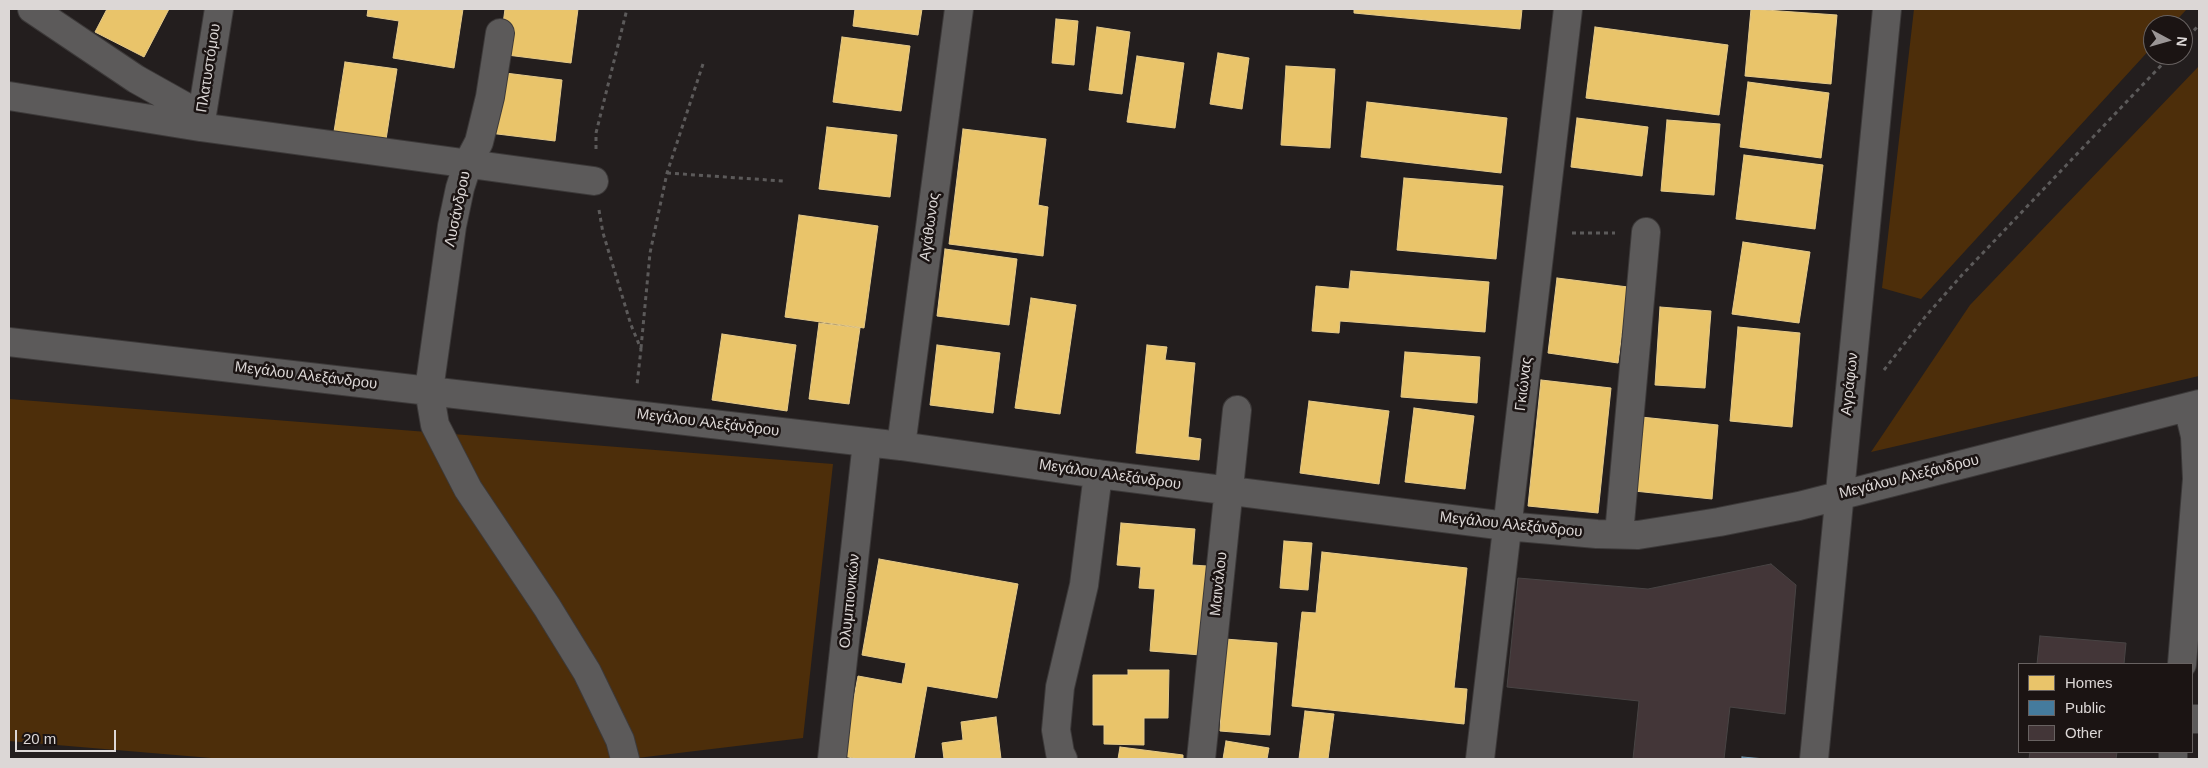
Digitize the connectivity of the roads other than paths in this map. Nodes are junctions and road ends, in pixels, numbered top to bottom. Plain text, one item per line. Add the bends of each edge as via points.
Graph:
1 (32, 9) edge
2 (219, 9) edge
3 (959, 9) edge
4 (1568, 9) edge
5 (1887, 9) edge
6 (500, 33) dead end
7 (9, 96) edge
8 (201, 121) junction
9 (468, 163) junction
10 (594, 181) road end
11 (1646, 232) road end
12 (9, 342) edge
13 (429, 390) junction
14 (2194, 406) edge
15 (1237, 410) dead end
16 (867, 442) junction
17 (901, 446) junction
18 (1098, 474) junction
19 (1229, 490) junction
20 (1839, 495) junction
21 (1506, 526) junction
22 (1619, 534) junction
23 (2182, 663) edge
24 (1060, 750) edge
25 (625, 759) edge
26 (832, 759) edge
27 (1201, 759) edge
28 (1480, 759) edge
29 (1814, 759) edge

1 - 8 street
2 - 8 street, Πλατυστόμου
3 - 17 street, Αγάθωνος
4 - 21 street, Γκιώνας
5 - 20 street, Αγράφων
6 - 9 street, Λυσάνδρου via 479,142
7 - 8 street
8 - 9 street
9 - 10 street
9 - 13 street, Λυσάνδρου via 455,208
11 - 22 street
12 - 13 street, Μεγάλου Αλεξάνδρου
13 - 16 street, Μεγάλου Αλεξάνδρου
13 - 25 street, Λυσάνδρου via 435,425 468,489 587,672 620,740
14 - 20 street, Μεγάλου Αλεξάνδρου
14 - 23 street via 2197,479
15 - 19 street, Μαινάλου
16 - 17 street, Μεγάλου Αλεξάνδρου
16 - 26 street, Ολυμπιονικών
17 - 18 street, Μεγάλου Αλεξάνδρου
18 - 19 street, Μεγάλου Αλεξάνδρου
18 - 24 street via 1084,585 1060,686
19 - 21 street, Μεγάλου Αλεξάνδρου
19 - 27 street, Μαινάλου
20 - 22 street, Μεγάλου Αλεξάνδρου via 1719,522 1638,535
20 - 29 street, Αγράφων
21 - 22 street, Μεγάλου Αλεξάνδρου
21 - 28 street, Γκιώνας

